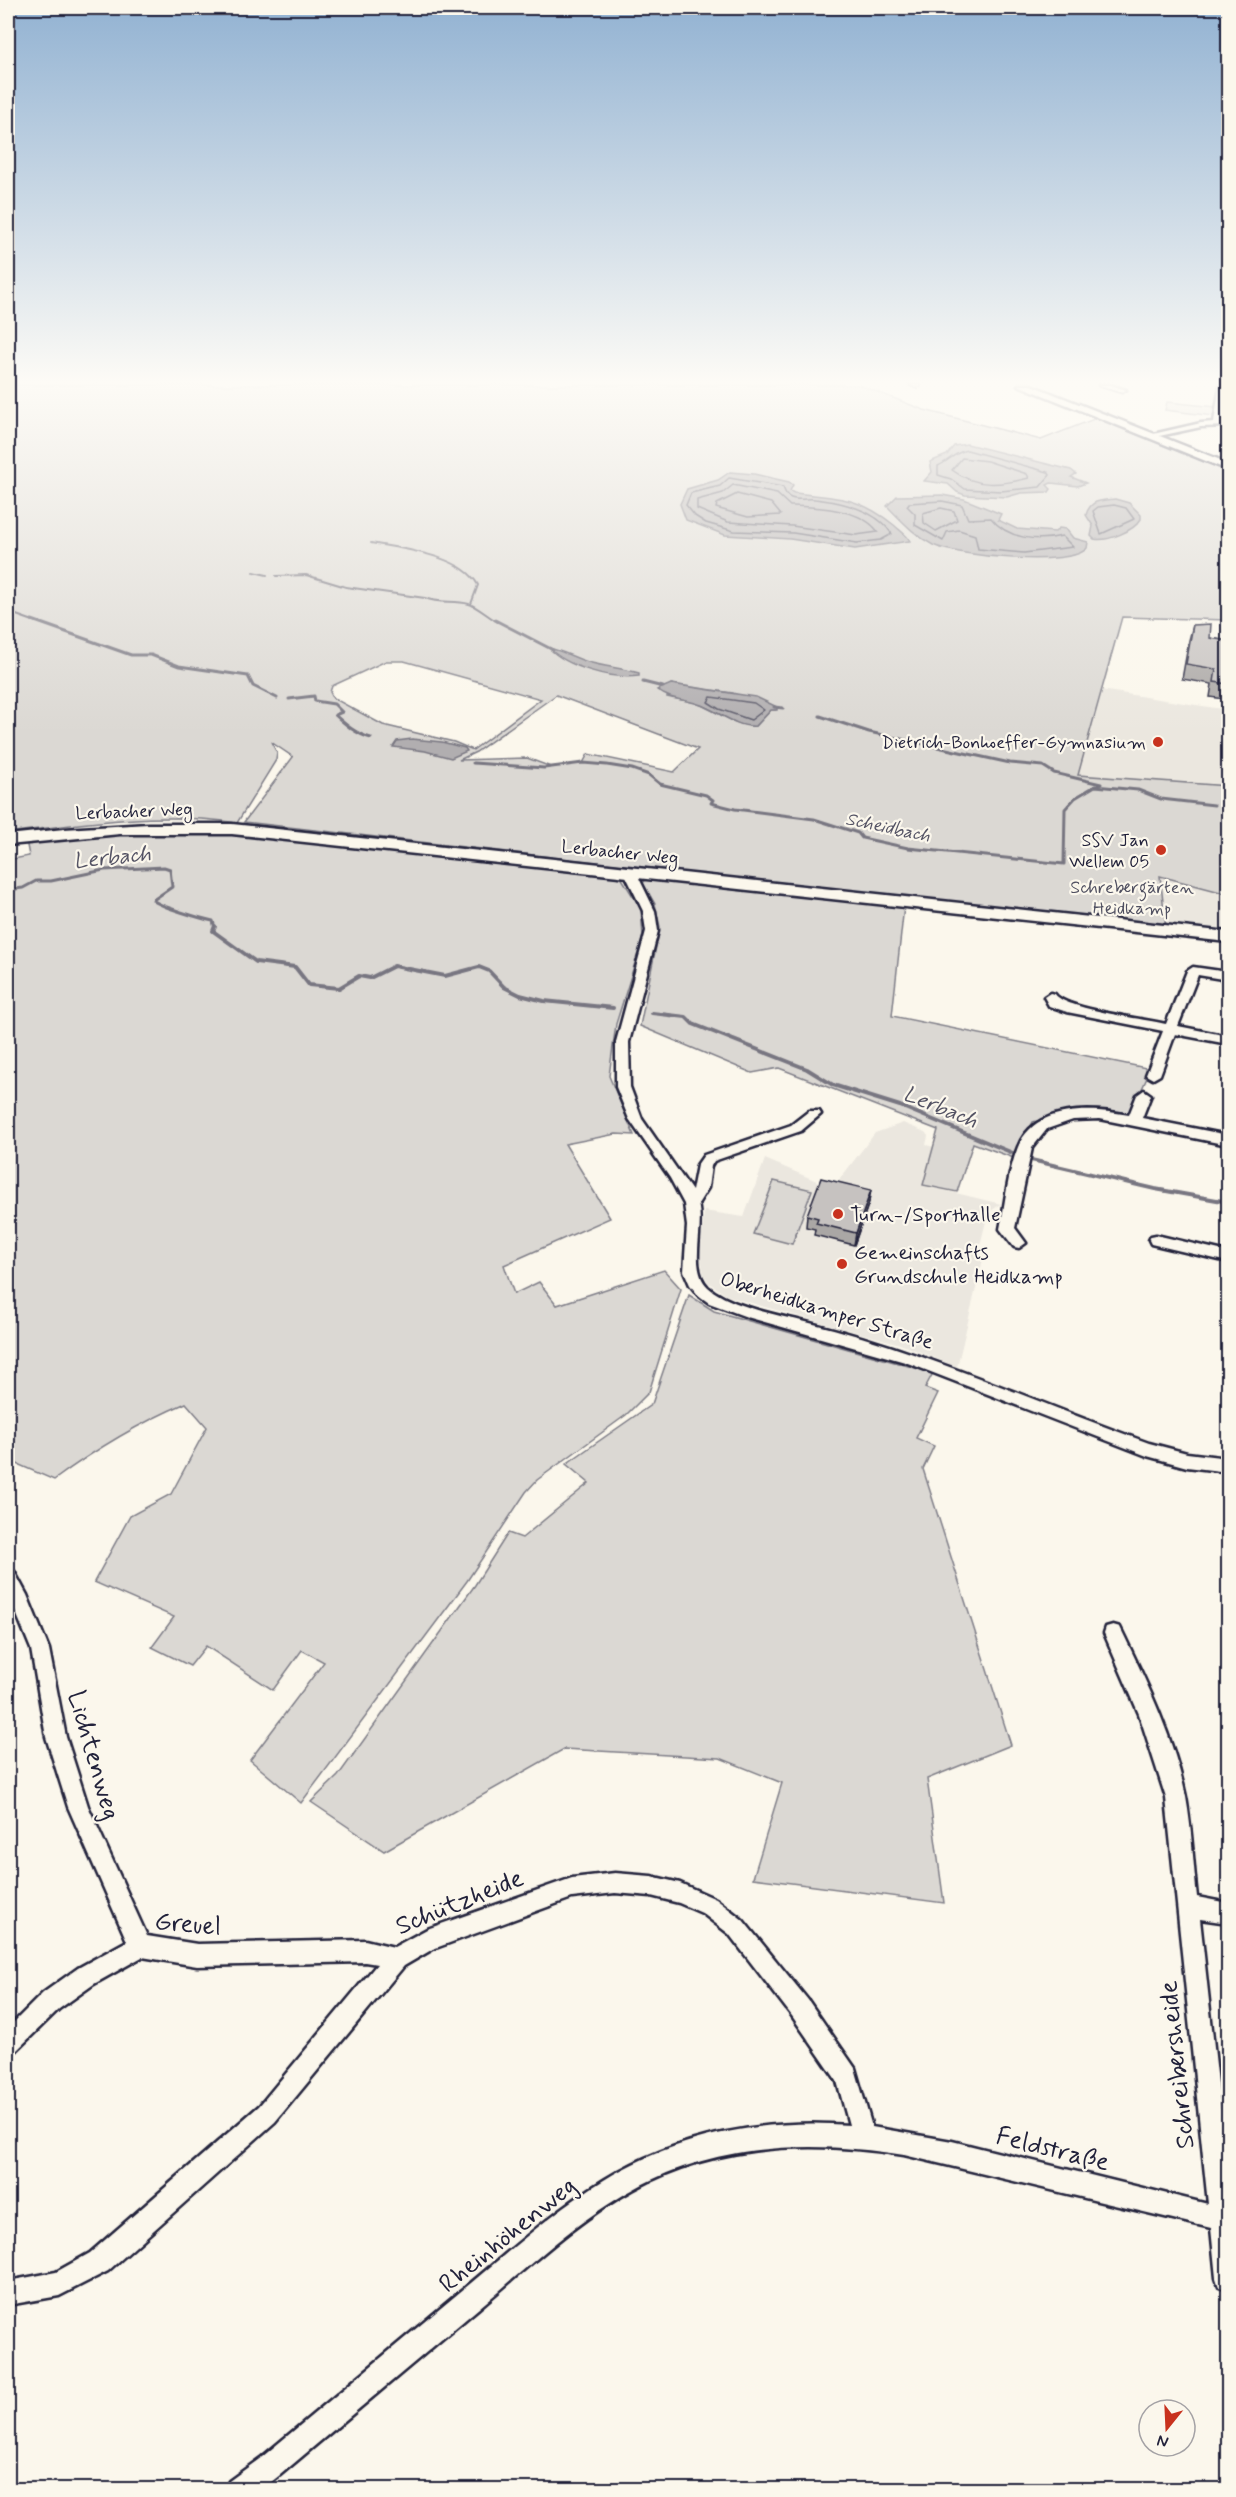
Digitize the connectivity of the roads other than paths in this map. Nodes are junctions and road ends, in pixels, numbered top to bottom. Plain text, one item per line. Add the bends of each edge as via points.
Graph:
1 (8, 840) edge
2 (631, 874) junction
3 (1228, 937) edge
4 (1228, 976) edge
5 (1050, 997) dead end
6 (1169, 1028) junction
7 (1228, 1040) edge
8 (1153, 1075) dead end
9 (1144, 1095) dead end
10 (814, 1114) dead end
11 (1134, 1120) junction
12 (1228, 1140) edge
13 (691, 1203) junction
14 (1156, 1240) dead end
15 (1019, 1243) dead end
16 (1228, 1257) edge
17 (1228, 1465) edge
18 (8, 1577) edge
19 (1113, 1633) dead end
20 (1187, 1906) junction
21 (1228, 1913) edge
22 (140, 1946) junction
23 (396, 1958) junction
24 (8, 2043) edge
25 (863, 2136) junction
26 (1225, 2219) edge
27 (1228, 2278) edge
28 (8, 2294) edge
29 (238, 2490) edge

1 - 2 street, Lerbacher Weg via 172,827 232,829
2 - 3 street, Lerbacher Weg
2 - 13 street via 648,907 652,932 622,1044 623,1086 641,1132
4 - 6 street via 1193,971
5 - 6 street via 1054,1003 1072,1008
6 - 7 street
6 - 8 street
9 - 11 street
10 - 13 street via 796,1128 709,1158 704,1165 701,1188
11 - 12 street
11 - 15 street via 1100,1114 1072,1115 1042,1126 1023,1154 1007,1228
13 - 17 street, Oberheidkamper Straße via 692,1278 712,1298 884,1348 1156,1452 1200,1463
14 - 16 street
18 - 22 street, Lichtenweg via 40,1649 56,1737 78,1807
19 - 20 street, Schreibersheide via 1149,1709 1167,1761 1176,1798
20 - 21 street
20 - 26 street, Schreibersheide
22 - 23 street, Greuel via 196,1955 365,1951
22 - 24 street, Greuel via 51,2001
23 - 25 street, Schützheide via 427,1940 572,1888 615,1883 680,1893 709,1906 736,1927 800,2008 847,2076
23 - 28 street, Schützheide via 267,2114 99,2262 58,2284
25 - 26 street, Feldstraße via 930,2147
25 - 29 street, Rheinhöhenweg via 806,2134 755,2138 694,2152 647,2169 601,2195
26 - 27 street, Schreibersheide

